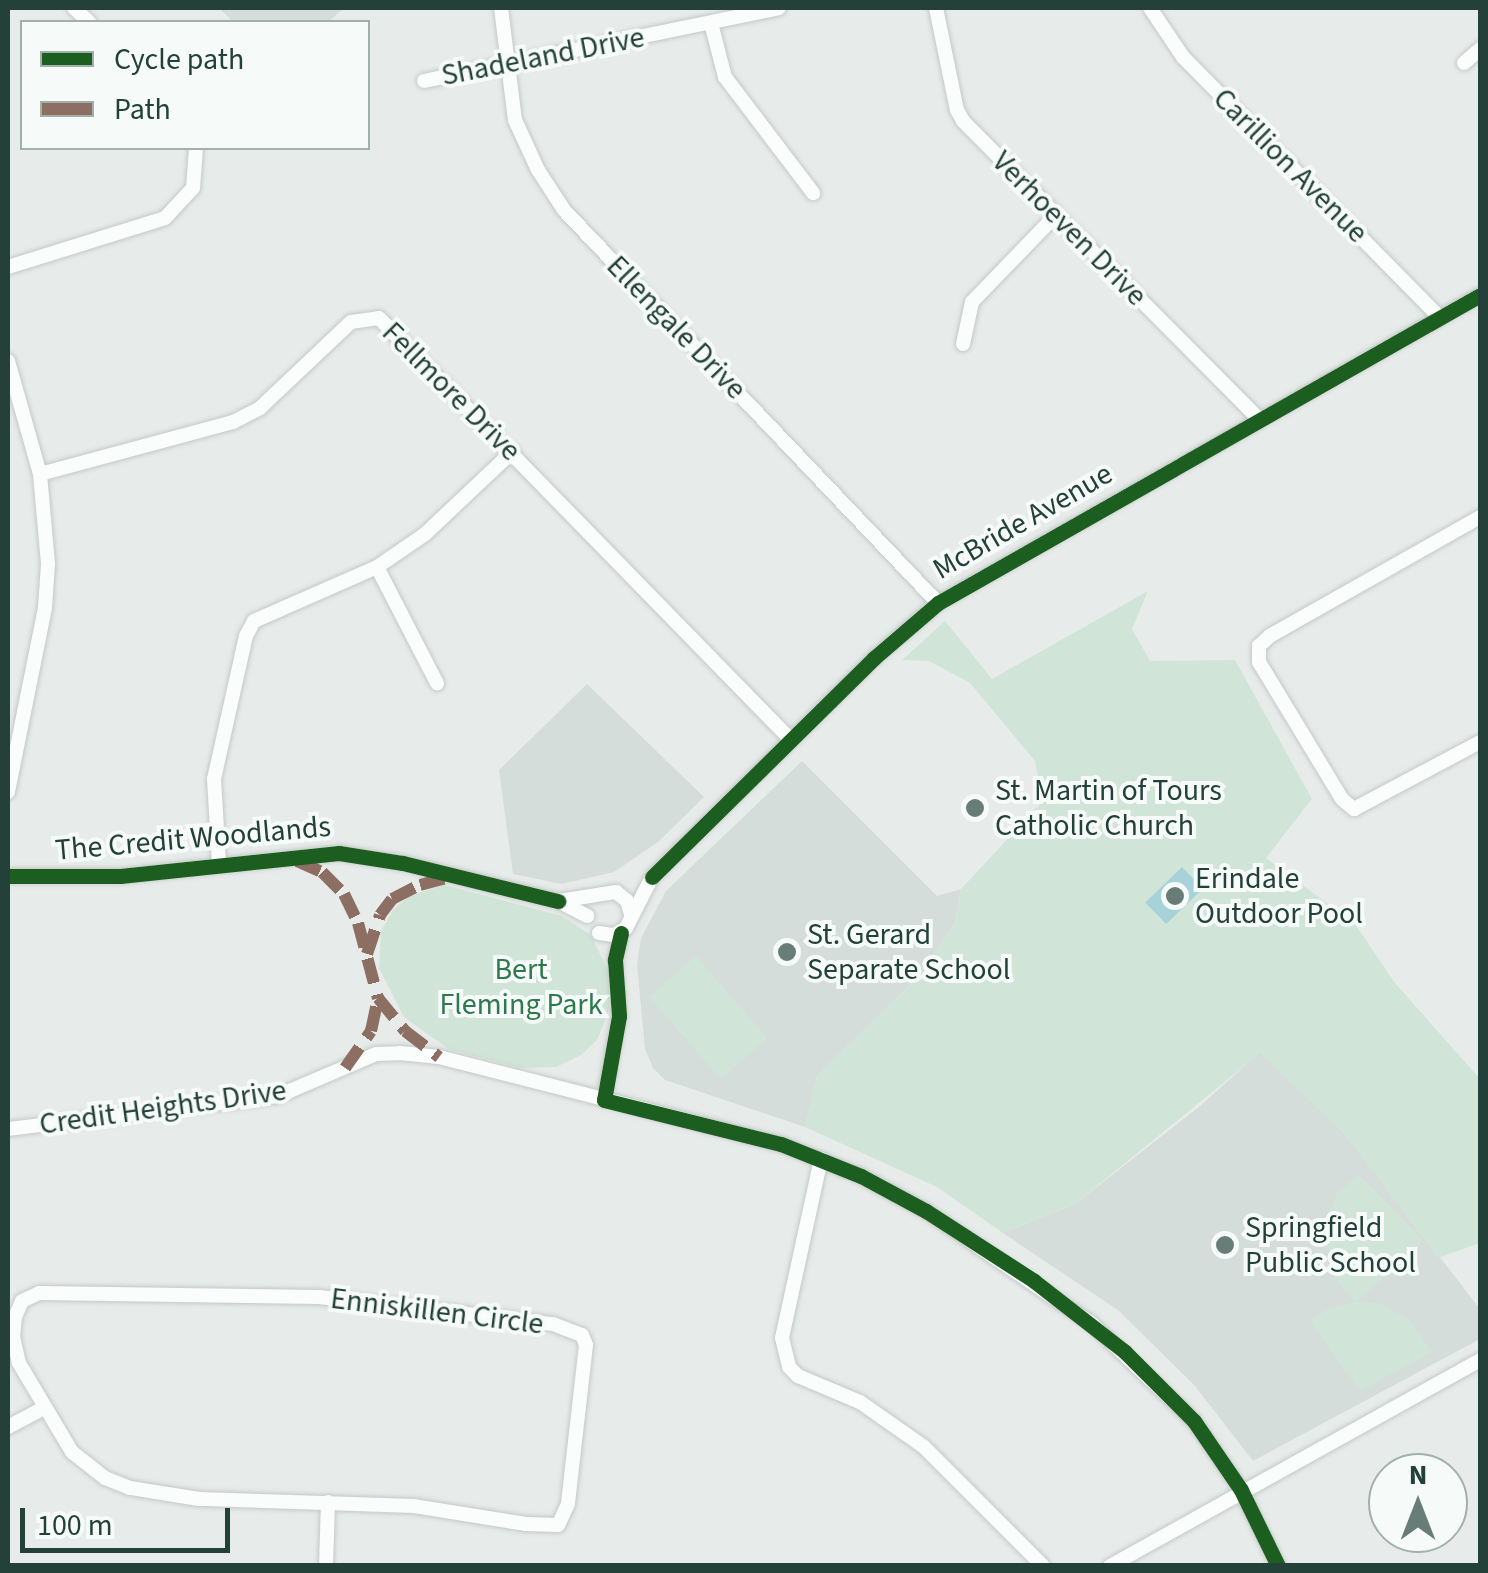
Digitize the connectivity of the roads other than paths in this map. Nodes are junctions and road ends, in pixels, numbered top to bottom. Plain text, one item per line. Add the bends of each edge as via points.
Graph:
1 (500, 8) edge
2 (779, 8) edge
3 (936, 8) edge
4 (1150, 8) edge
5 (711, 22) junction
6 (1480, 49) edge
7 (1464, 62) dead end
8 (506, 65) junction
9 (424, 81) dead end
10 (196, 150) edge
11 (813, 194) dead end
12 (1055, 216) junction
13 (8, 267) edge
14 (1480, 296) edge
15 (1440, 318) junction
16 (963, 344) dead end
17 (8, 360) edge
18 (1259, 419) junction
19 (512, 452) junction
20 (40, 474) junction
21 (1480, 517) edge
22 (377, 566) junction
23 (938, 603) junction
24 (438, 683) dead end
25 (791, 740) junction
26 (1480, 742) edge
27 (8, 792) edge
28 (218, 863) junction
29 (8, 876) edge
30 (652, 877) junction
31 (616, 892) junction
32 (595, 896) junction
33 (558, 901) junction
34 (631, 914) junction
35 (587, 916) junction
36 (620, 932) junction
37 (599, 933) junction
38 (615, 960) junction
39 (604, 1100) junction
40 (8, 1130) edge
41 (821, 1159) junction
42 (1480, 1360) edge
43 (43, 1408) junction
44 (8, 1426) edge
45 (1241, 1490) junction
46 (328, 1502) junction
47 (326, 1566) edge
48 (1043, 1566) edge
49 (1110, 1566) edge
50 (1278, 1566) edge

1 - 8 street, Ellengale Drive
2 - 5 street, Shadeland Drive
3 - 12 street, Verhoeven Drive via 956,110
4 - 15 street, Carillion Avenue via 1183,57
5 - 8 street, Shadeland Drive
5 - 11 street via 725,77
6 - 7 street
8 - 9 street, Shadeland Drive
8 - 23 street, Ellengale Drive via 516,120 564,210
10 - 13 street via 192,188 165,218
12 - 16 street via 972,302
12 - 18 street, Verhoeven Drive
14 - 15 street, McBride Avenue
15 - 18 street, McBride Avenue
17 - 20 street
18 - 23 street, McBride Avenue
19 - 20 street, Fellmore Drive via 397,333 378,318 364,318 351,322 260,408 233,422
19 - 22 street via 425,534
19 - 25 street, Fellmore Drive
20 - 27 street via 45,608
21 - 26 street via 1270,636 1259,646 1259,662 1354,809
22 - 24 street
22 - 28 street via 254,621 214,779
23 - 25 street, McBride Avenue
25 - 30 street, McBride Avenue
28 - 29 street, The Credit Woodlands via 75,880
28 - 33 street, The Credit Woodlands via 360,854
30 - 31 street, McBride Avenue
30 - 34 street, McBride Avenue
31 - 32 street
31 - 34 street
32 - 33 street, The Credit Woodlands
32 - 35 street
33 - 35 street, The Credit Woodlands
34 - 36 street
35 - 37 street
36 - 37 street
36 - 38 street
37 - 38 street
38 - 39 street via 619,1016
39 - 40 street, Credit Heights Drive via 439,1057 383,1053 278,1096
39 - 41 street
41 - 45 street via 926,1211 1091,1323 1194,1421
41 - 48 street via 782,1338 789,1366 860,1402 924,1447
42 - 45 street
43 - 44 street
43 - 46 street, Enniskillen Circle via 83,1464 130,1488 199,1499
43 - 46 street, Enniskillen Circle via 13,1338 22,1301 39,1292 319,1297 552,1324 582,1335 568,1504 558,1524
45 - 49 street
45 - 50 street
46 - 47 street

